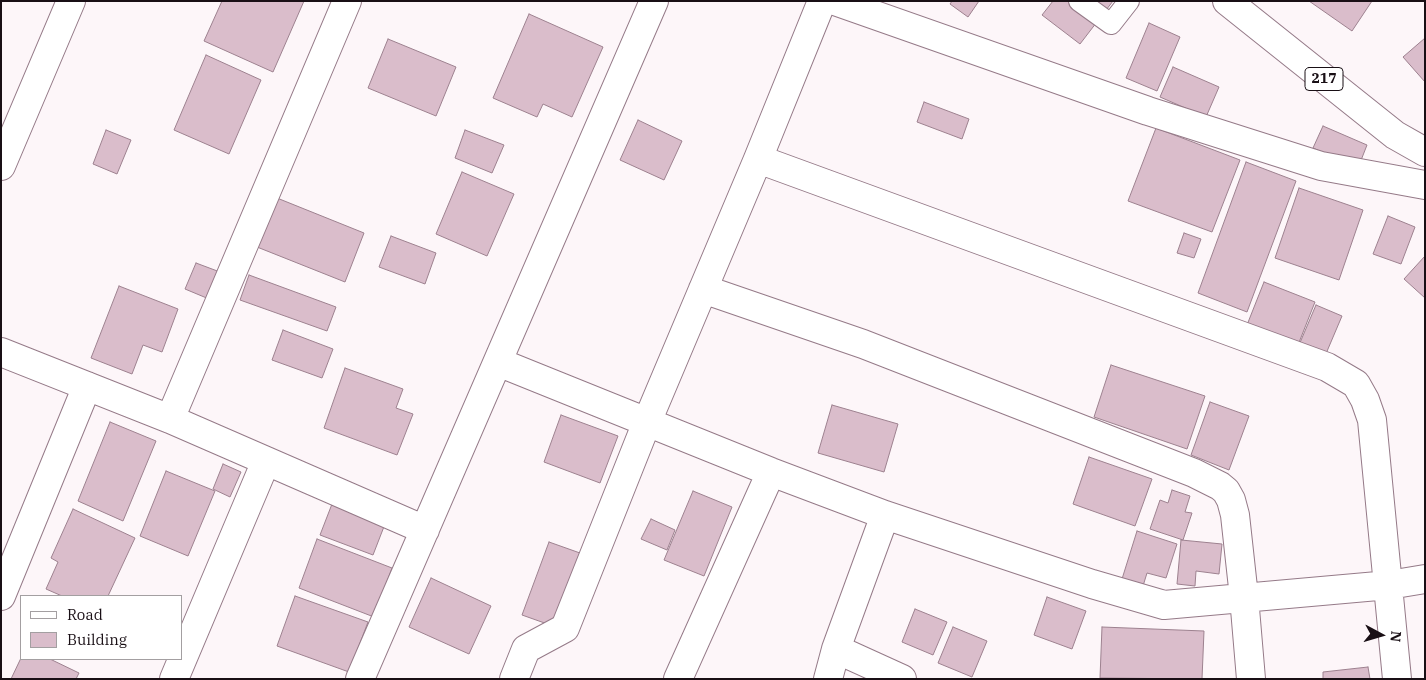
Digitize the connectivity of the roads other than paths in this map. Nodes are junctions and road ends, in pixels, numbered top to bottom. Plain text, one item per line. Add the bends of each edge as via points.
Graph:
1 (71, 1) edge
2 (347, 1) edge
3 (654, 1) edge
4 (822, 1) edge
5 (835, 1) edge
6 (1079, 1) edge
7 (1129, 1) edge
8 (1227, 1) edge
9 (1425, 152) edge
10 (758, 159) junction
11 (1, 166) edge
12 (1425, 185) edge
13 (703, 289) junction
14 (1, 352) edge
15 (498, 362) junction
16 (87, 386) junction
17 (170, 419) junction
18 (646, 422) junction
19 (266, 461) junction
20 (772, 472) junction
21 (885, 515) junction
22 (425, 530) junction
23 (1425, 579) edge
24 (1389, 585) junction
25 (1, 596) edge
26 (1244, 597) junction
27 (836, 649) junction
28 (174, 679) edge
29 (360, 679) edge
30 (514, 679) edge
31 (678, 679) edge
32 (828, 679) edge
33 (902, 679) edge
34 (1251, 679) edge
35 (1397, 679) edge

1 - 11 street
2 - 17 street
3 - 15 street
4 - 10 street
5 - 12 street via 1148,111 1321,166
6 - 7 lane via 1111,24
8 - 9 street, 217 via 1395,135
10 - 13 street
10 - 24 street via 1318,364 1356,384 1372,420
13 - 18 street
13 - 26 street via 863,344 1214,482 1226,491 1231,500 1240,547
14 - 16 street
15 - 18 street
15 - 22 street
16 - 17 street
16 - 25 street
17 - 19 street
18 - 20 street
18 - 30 street via 565,628 526,649
19 - 22 street
19 - 28 street
20 - 21 street
20 - 31 street
21 - 26 street via 1092,584 1164,604
21 - 27 street
22 - 29 street
23 - 24 street
24 - 26 street
24 - 35 street
26 - 34 street
27 - 32 street
27 - 33 street

